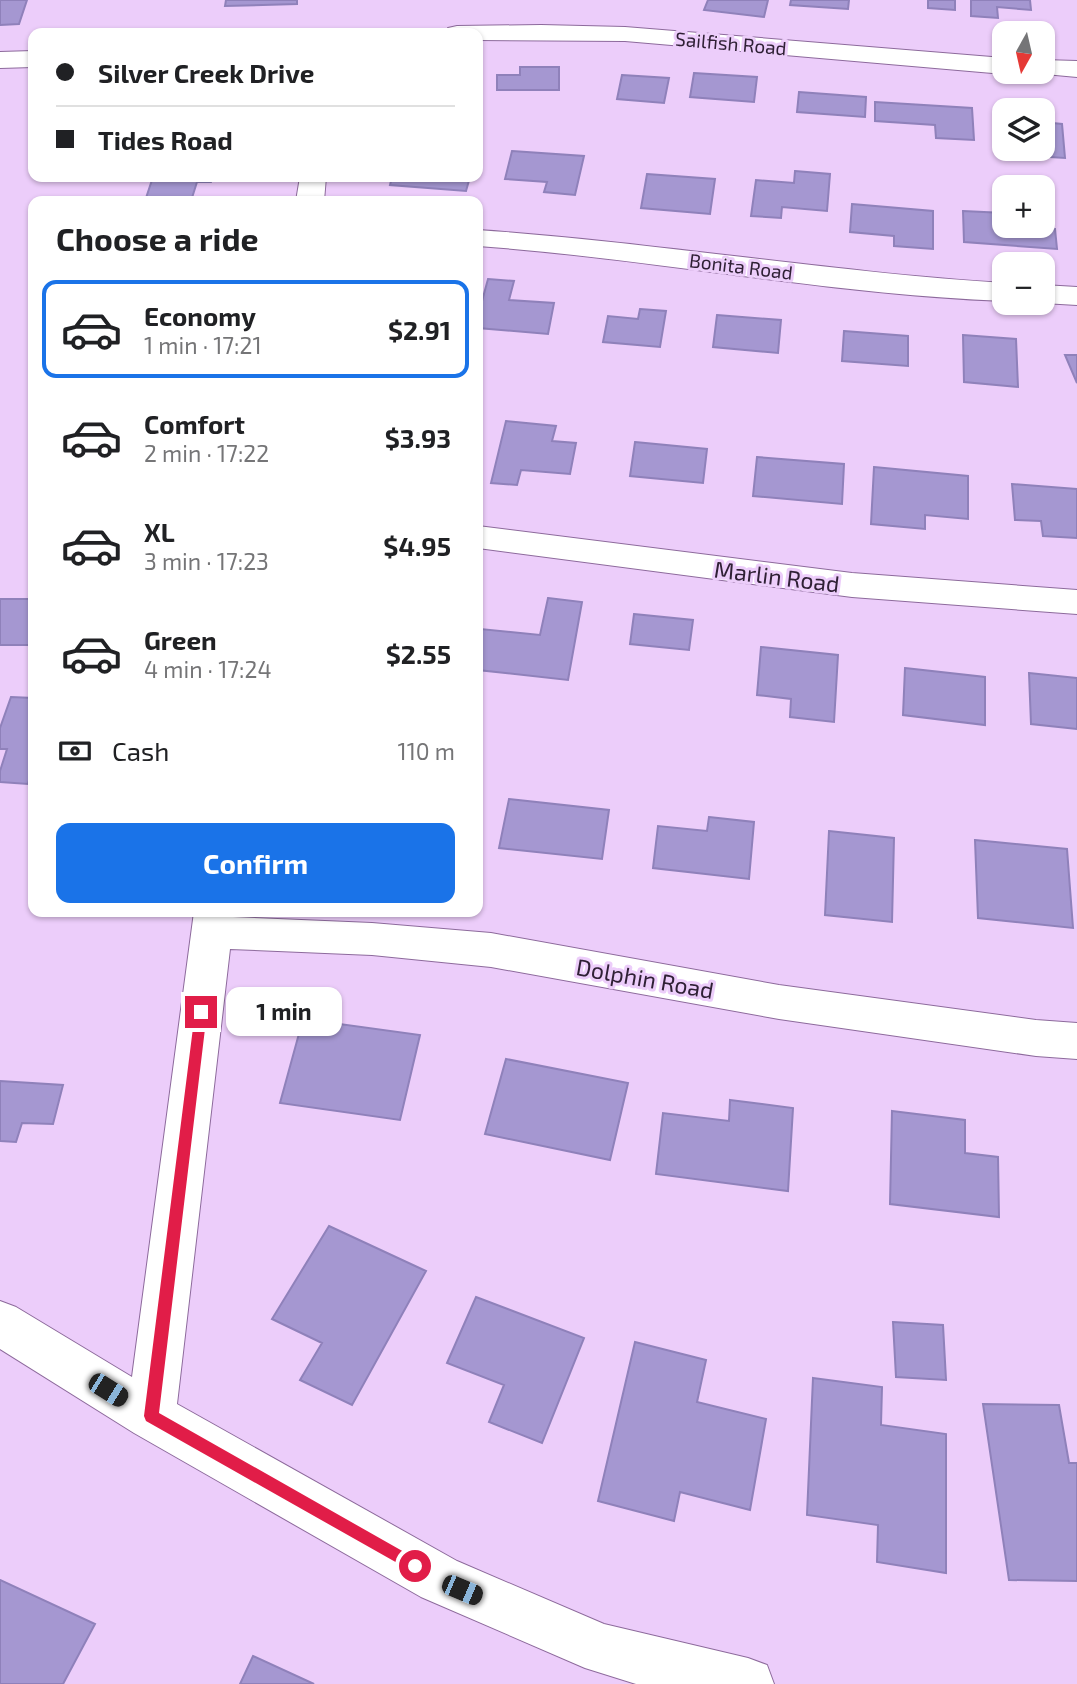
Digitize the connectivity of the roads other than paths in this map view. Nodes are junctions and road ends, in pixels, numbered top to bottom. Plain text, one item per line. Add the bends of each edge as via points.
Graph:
1 (483, 33) edge
2 (28, 59) edge
3 (0, 60) edge
4 (992, 65) edge
5 (1055, 68) edge
6 (1077, 69) edge
7 (483, 238) edge
8 (992, 291) edge
9 (1055, 295) edge
10 (1077, 296) edge
11 (483, 538) edge
12 (1077, 602) edge
13 (212, 922) edge
14 (1077, 1041) edge
15 (0, 1323) edge
16 (151, 1416) junction
17 (748, 1684) edge

1 - 4 street, Sailfish Road via 625,34
2 - 3 street
5 - 6 street
7 - 8 street, Bonita Road
9 - 10 street
11 - 12 street, Marlin Road via 772,577
13 - 14 street, Dolphin Road via 491,950 779,1002
13 - 16 street
15 - 16 street
16 - 17 street via 439,1580 603,1650

